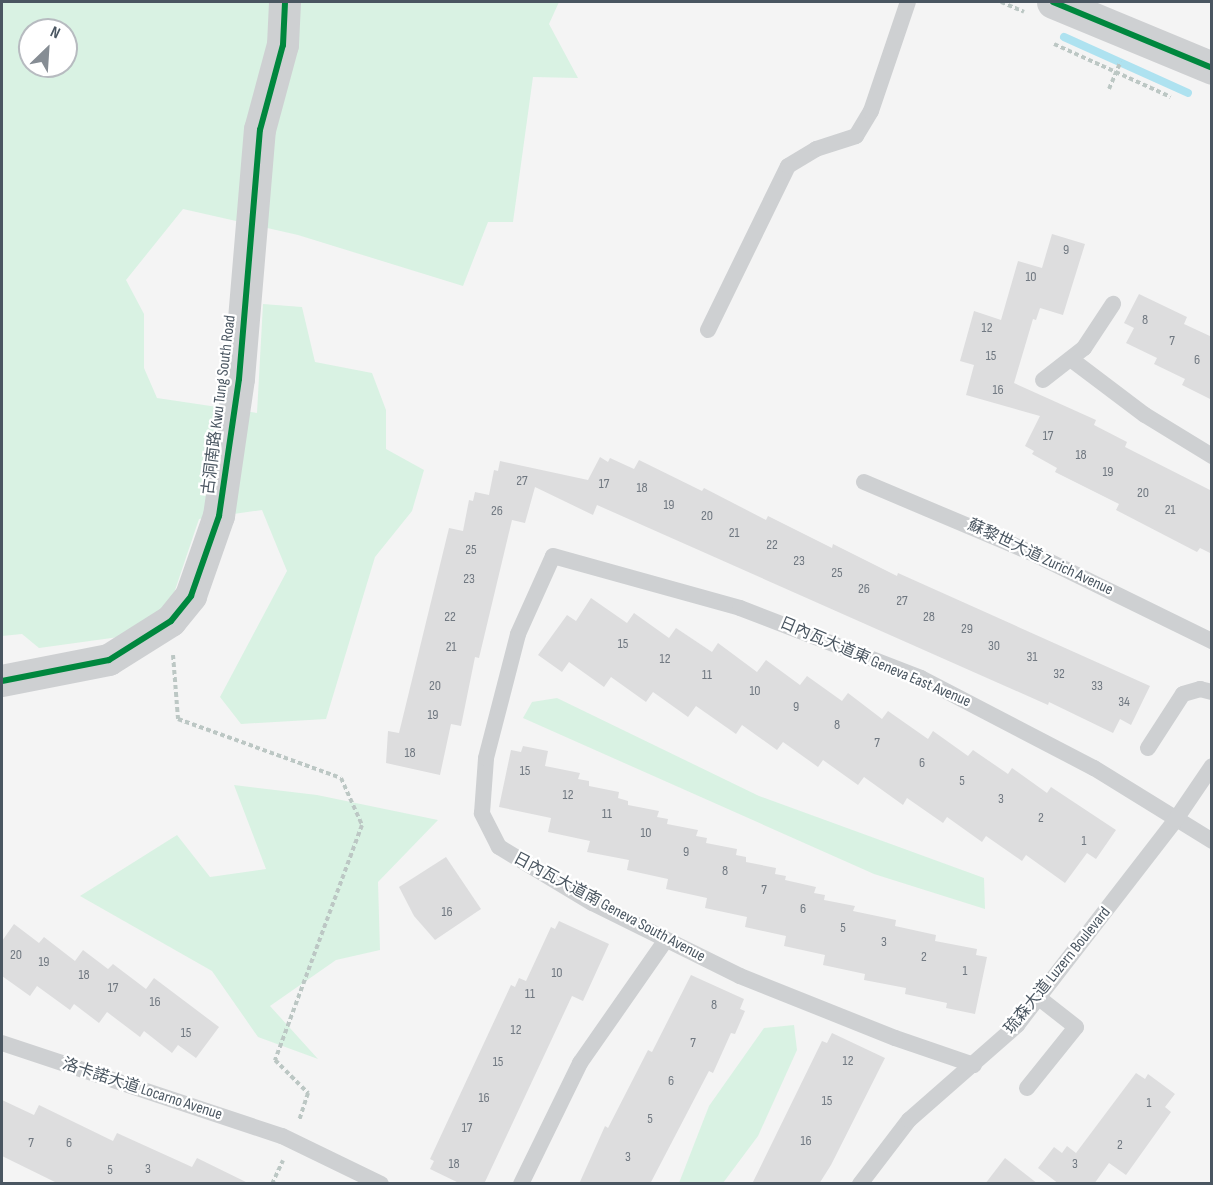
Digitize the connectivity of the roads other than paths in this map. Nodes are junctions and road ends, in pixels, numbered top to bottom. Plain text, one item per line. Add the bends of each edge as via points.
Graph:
1 (285, 2) edge
2 (908, 2) edge
3 (1053, 2) edge
4 (1212, 68) edge
5 (1113, 304) dead end
6 (708, 330) dead end
7 (1072, 360) junction
8 (1043, 380) dead end
9 (1212, 456) edge
10 (864, 482) dead end
11 (553, 556) joint
12 (1212, 641) edge
13 (2, 681) edge
14 (1212, 692) edge
15 (1149, 748) dead end
16 (1212, 766) edge
17 (1176, 819) junction
18 (1212, 841) edge
19 (665, 940) junction
20 (1039, 998) junction
21 (2, 1042) edge
22 (974, 1065) junction
23 (1028, 1088) dead end
24 (381, 1184) edge
25 (521, 1184) edge
26 (860, 1184) edge

1 - 13 street, 古洞南路 Kwu Tung South Road via 283,45 260,130 239,378 219,516 191,596 171,621 109,660
2 - 6 lane via 871,111 856,136 816,149 788,165
3 - 4 street
5 - 7 lane via 1095,334
7 - 8 lane
7 - 9 lane via 1145,415
10 - 12 lane, 蘇黎世大道 Zurich Avenue via 1030,552
11 - 17 lane, 日內瓦大道東 Geneva East Avenue via 740,608 861,653 1009,721
11 - 19 lane, 日內瓦大道南 Geneva South Avenue via 534,594 504,675 486,758 482,813 491,837 509,856
14 - 15 lane via 1200,689 1183,694
16 - 17 lane, 琉森大道 Luzern Boulevard
17 - 18 lane, 日內瓦大道東 Geneva East Avenue
17 - 20 lane, 琉森大道 Luzern Boulevard
19 - 22 lane, 日內瓦大道南 Geneva South Avenue via 818,1008
19 - 25 lane via 579,1063
20 - 22 lane, 琉森大道 Luzern Boulevard via 1017,1025
20 - 23 lane via 1076,1027
21 - 24 lane, 洛卡諾大道 Locarno Avenue via 293,1140
22 - 26 lane, 琉森大道 Luzern Boulevard via 909,1120

